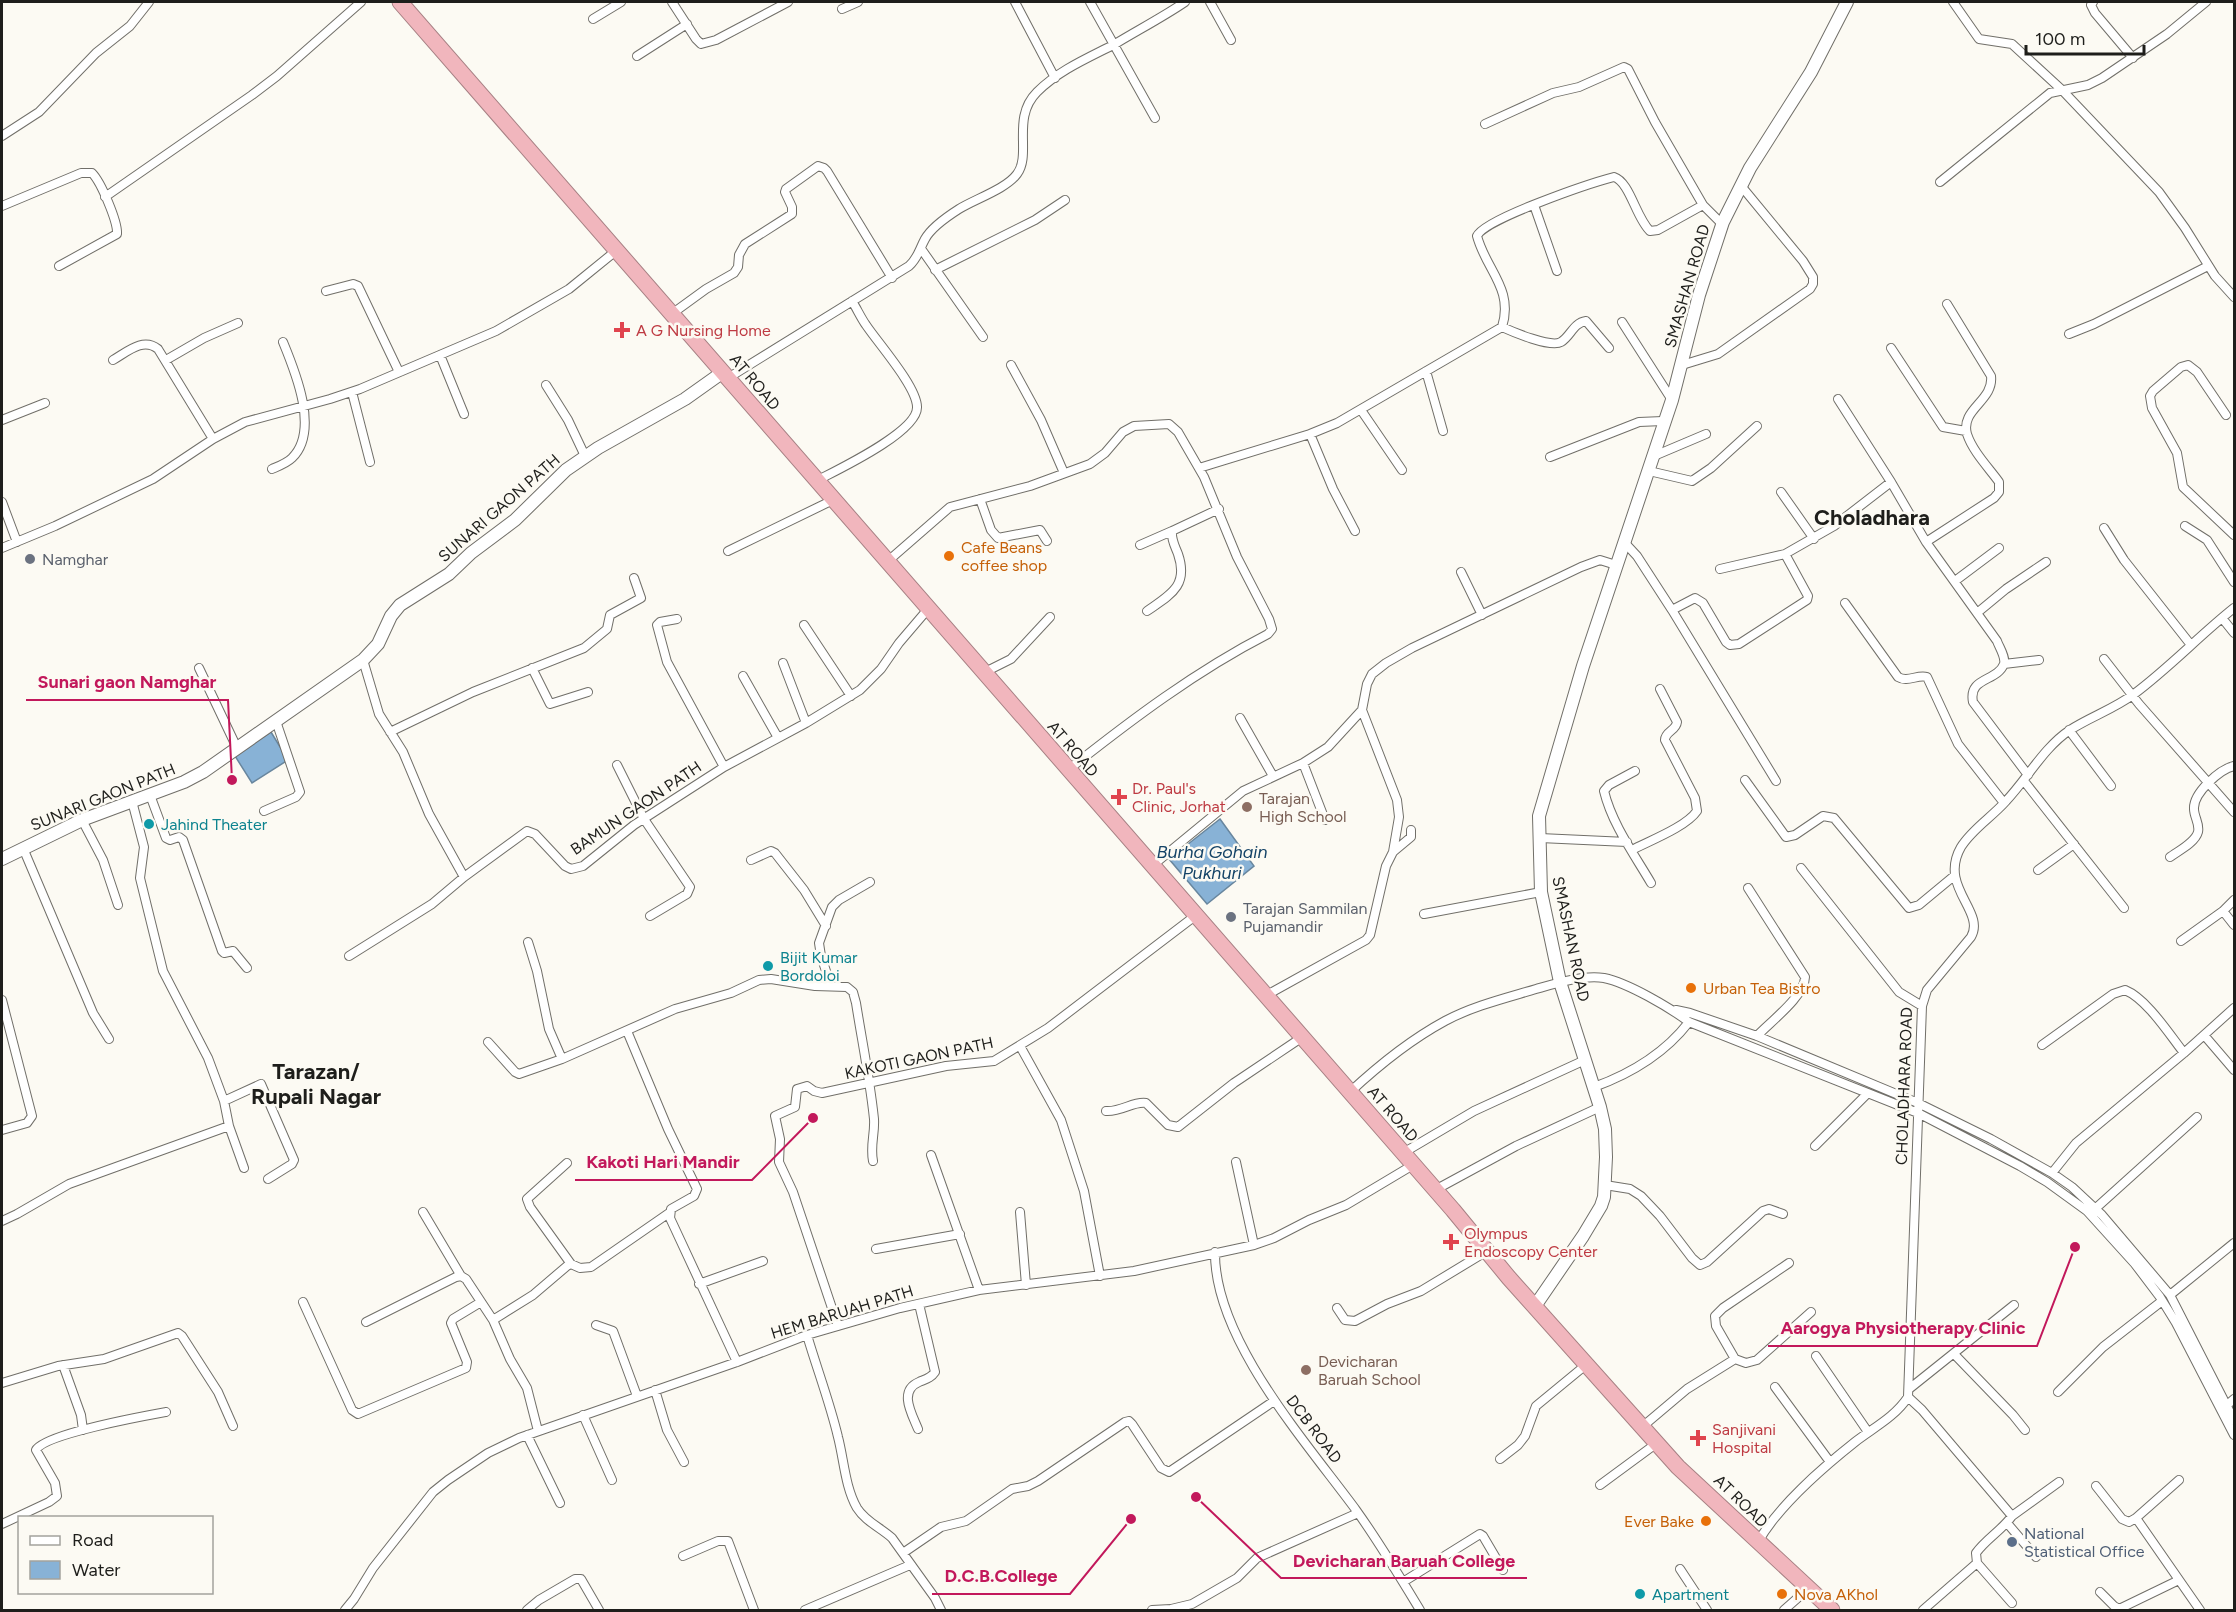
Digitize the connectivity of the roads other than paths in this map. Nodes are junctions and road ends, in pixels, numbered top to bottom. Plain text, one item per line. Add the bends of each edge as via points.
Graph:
1 (149, 2) edge
2 (361, 2) edge
3 (400, 2) edge
4 (621, 2) edge
5 (672, 2) edge
6 (788, 2) edge
7 (858, 2) edge
8 (1016, 2) edge
9 (1090, 2) edge
10 (1185, 2) edge
11 (1210, 2) edge
12 (1847, 2) edge
13 (1953, 2) edge
14 (2093, 2) edge
15 (2206, 2) edge
16 (842, 9) dead end
17 (593, 19) dead end
18 (687, 24) junction
19 (1231, 40) dead end
20 (1114, 44) junction
21 (637, 56) dead end
22 (2133, 58) junction
23 (1055, 78) junction
24 (2062, 90) junction
25 (1155, 118) dead end
26 (1485, 124) dead end
27 (2, 136) edge
28 (1940, 182) dead end
29 (1742, 187) junction
30 (105, 197) junction
31 (1065, 201) dead end
32 (1534, 205) junction
33 (1703, 205) junction
34 (2, 206) edge
35 (1722, 224) junction
36 (617, 250) junction
37 (922, 250) junction
38 (59, 266) dead end
39 (2208, 266) junction
40 (936, 270) junction
41 (1557, 271) dead end
42 (892, 278) junction
43 (326, 291) dead end
44 (2235, 297) edge
45 (852, 301) junction
46 (1947, 304) dead end
47 (673, 313) junction
48 (1622, 322) dead end
49 (238, 323) dead end
50 (1502, 327) junction
51 (2069, 334) dead end
52 (983, 337) dead end
53 (283, 342) dead end
54 (1609, 348) dead end
55 (1891, 348) dead end
56 (440, 355) junction
57 (113, 360) dead end
58 (166, 360) junction
59 (1011, 365) dead end
60 (1682, 365) junction
61 (1426, 371) junction
62 (399, 372) junction
63 (726, 375) junction
64 (546, 384) dead end
65 (352, 392) junction
66 (1838, 399) dead end
67 (1672, 400) junction
68 (45, 403) dead end
69 (304, 406) junction
70 (1361, 410) junction
71 (464, 414) dead end
72 (2226, 415) dead end
73 (2, 420) edge
74 (1663, 421) junction
75 (1757, 426) dead end
76 (1443, 431) dead end
77 (1966, 431) junction
78 (1310, 434) junction
79 (1706, 434) dead end
80 (213, 439) junction
81 (585, 456) junction
82 (1654, 456) junction
83 (1550, 458) dead end
84 (370, 462) dead end
85 (1198, 468) junction
86 (272, 469) dead end
87 (1402, 470) dead end
88 (1649, 471) junction
89 (1064, 473) junction
90 (816, 481) junction
91 (1891, 482) junction
92 (1781, 492) dead end
93 (980, 499) junction
94 (833, 500) junction
95 (2, 502) edge
96 (1219, 509) junction
97 (2185, 526) dead end
98 (2104, 528) dead end
99 (1172, 531) junction
100 (1355, 531) dead end
101 (2235, 535) edge
102 (1814, 539) junction
103 (1047, 541) dead end
104 (17, 542) junction
105 (1624, 542) junction
106 (1926, 542) junction
107 (1140, 545) dead end
108 (2, 548) edge
109 (2000, 548) dead end
110 (728, 551) dead end
111 (1785, 554) junction
112 (888, 561) junction
113 (2046, 562) dead end
114 (1616, 565) junction
115 (1720, 569) dead end
116 (1461, 572) dead end
117 (634, 578) dead end
118 (1955, 581) junction
119 (2235, 582) edge
120 (1845, 603) dead end
121 (2235, 608) edge
122 (928, 609) junction
123 (1672, 610) junction
124 (1147, 611) dead end
125 (1977, 613) junction
126 (1482, 615) junction
127 (1050, 617) dead end
128 (2222, 618) junction
129 (677, 619) dead end
130 (804, 625) dead end
131 (2235, 633) edge
132 (2192, 645) junction
133 (2103, 659) dead end
134 (363, 660) junction
135 (2039, 660) dead end
136 (783, 663) dead end
137 (2004, 664) junction
138 (199, 668) dead end
139 (532, 668) junction
140 (983, 673) junction
141 (743, 676) dead end
142 (1660, 689) dead end
143 (588, 692) dead end
144 (2132, 695) junction
145 (851, 696) junction
146 (1362, 710) junction
147 (1240, 718) dead end
148 (276, 721) junction
149 (806, 723) junction
150 (2069, 730) junction
151 (390, 732) junction
152 (777, 736) junction
153 (237, 748) junction
154 (1303, 763) junction
155 (617, 765) dead end
156 (2235, 766) edge
157 (724, 767) junction
158 (1068, 770) junction
159 (1635, 771) dead end
160 (1274, 776) junction
161 (2026, 778) junction
162 (1745, 780) dead end
163 (1776, 781) dead end
164 (2209, 783) junction
165 (2111, 786) dead end
166 (150, 795) junction
167 (132, 801) junction
168 (2004, 803) junction
169 (264, 812) dead end
170 (2235, 812) edge
171 (644, 819) junction
172 (82, 820) junction
173 (1325, 820) dead end
174 (1411, 830) dead end
175 (1540, 838) junction
176 (2074, 844) junction
177 (1629, 846) junction
178 (23, 848) junction
179 (1393, 852) junction
180 (2170, 857) dead end
181 (2, 859) edge
182 (751, 860) dead end
183 (1152, 866) junction
184 (1801, 868) dead end
185 (2038, 870) dead end
186 (1954, 876) junction
187 (464, 877) junction
188 (870, 882) dead end
189 (1651, 883) dead end
190 (1748, 888) dead end
191 (1541, 892) junction
192 (2235, 900) edge
193 (118, 905) dead end
194 (2124, 908) dead end
195 (2223, 911) junction
196 (1424, 914) dead end
197 (650, 916) dead end
198 (1195, 916) junction
199 (2235, 925) edge
200 (826, 926) junction
201 (2181, 941) dead end
202 (528, 942) dead end
203 (349, 956) dead end
204 (248, 968) dead end
205 (1560, 982) junction
206 (831, 986) junction
207 (1265, 996) junction
208 (2, 1000) edge
209 (1922, 1006) junction
210 (2235, 1008) edge
211 (1672, 1010) junction
212 (1689, 1023) junction
213 (627, 1031) junction
214 (2204, 1035) junction
215 (1757, 1036) junction
216 (1302, 1038) junction
217 (109, 1040) dead end
218 (488, 1042) dead end
219 (2042, 1045) dead end
220 (1020, 1047) junction
221 (2184, 1053) junction
222 (562, 1059) junction
223 (1585, 1060) junction
224 (2235, 1070) edge
225 (869, 1083) junction
226 (1594, 1087) junction
227 (1350, 1092) junction
228 (1868, 1094) junction
229 (224, 1101) junction
230 (1918, 1103) junction
231 (1600, 1107) junction
232 (1106, 1111) dead end
233 (1917, 1113) junction
234 (2197, 1116) dead end
235 (229, 1126) junction
236 (2, 1130) edge
237 (1815, 1146) dead end
238 (931, 1155) dead end
239 (1408, 1159) junction
240 (873, 1161) dead end
241 (1236, 1162) dead end
242 (567, 1163) dead end
243 (243, 1168) dead end
244 (2052, 1173) junction
245 (268, 1179) dead end
246 (1605, 1185) junction
247 (1436, 1190) junction
248 (2096, 1208) junction
249 (423, 1212) dead end
250 (1020, 1212) dead end
251 (669, 1213) junction
252 (1783, 1214) dead end
253 (2, 1221) edge
254 (960, 1234) junction
255 (2235, 1243) edge
256 (1254, 1245) junction
257 (876, 1249) dead end
258 (1486, 1251) junction
259 (1215, 1252) junction
260 (763, 1261) dead end
261 (1790, 1263) dead end
262 (571, 1264) junction
263 (461, 1276) junction
264 (1100, 1276) junction
265 (699, 1284) junction
266 (1026, 1285) junction
267 (979, 1290) junction
268 (2170, 1295) junction
269 (2162, 1301) junction
270 (303, 1302) dead end
271 (482, 1302) junction
272 (919, 1304) junction
273 (2014, 1305) dead end
274 (1534, 1306) junction
275 (1337, 1308) dead end
276 (1811, 1312) dead end
277 (493, 1320) junction
278 (366, 1322) dead end
279 (596, 1325) dead end
280 (838, 1326) junction
281 (807, 1335) junction
282 (1955, 1355) junction
283 (1816, 1356) dead end
284 (1735, 1359) junction
285 (737, 1362) junction
286 (1587, 1364) junction
287 (63, 1365) junction
288 (2, 1383) edge
289 (1776, 1387) dead end
290 (655, 1390) junction
291 (2058, 1392) dead end
292 (1908, 1393) junction
293 (637, 1396) junction
294 (1274, 1401) junction
295 (2231, 1402) edge
296 (166, 1412) dead end
297 (583, 1415) junction
298 (2235, 1420) edge
299 (233, 1426) dead end
300 (1642, 1427) junction
301 (918, 1429) dead end
302 (83, 1430) junction
303 (2025, 1430) dead end
304 (538, 1431) junction
305 (1868, 1432) junction
306 (527, 1435) junction
307 (2235, 1435) edge
308 (1657, 1443) junction
309 (1500, 1459) dead end
310 (684, 1462) dead end
311 (1830, 1462) junction
312 (612, 1480) dead end
313 (2179, 1480) dead end
314 (2059, 1482) dead end
315 (1600, 1485) dead end
316 (2096, 1486) dead end
317 (560, 1503) dead end
318 (1358, 1513) junction
319 (19, 1516) edge
320 (18, 1517) edge
321 (2136, 1518) junction
322 (2009, 1520) junction
323 (2, 1524) edge
324 (1758, 1542) junction
325 (903, 1553) junction
326 (683, 1556) dead end
327 (2036, 1557) dead end
328 (1977, 1563) junction
329 (910, 1565) junction
330 (1680, 1569) dead end
331 (1503, 1570) dead end
332 (2179, 1580) junction
333 (1403, 1582) junction
334 (1809, 1588) junction
335 (2100, 1592) dead end
336 (2012, 1603) dead end
337 (345, 1611) edge
338 (527, 1611) edge
339 (599, 1611) edge
340 (754, 1611) edge
341 (805, 1611) edge
342 (941, 1611) edge
343 (1152, 1611) edge
344 (1420, 1611) edge
345 (1707, 1611) edge
346 (1784, 1611) edge
347 (1832, 1611) edge
348 (1923, 1611) edge
349 (2200, 1611) edge

1 - 27 street via 130,26 90,58 39,112
2 - 30 street via 252,95
3 - 36 highway, AT ROAD
4 - 17 street
5 - 18 street
6 - 18 street via 708,43 701,44
7 - 16 street
8 - 23 street
9 - 20 street
10 - 20 street
11 - 19 street
12 - 29 street, SMASHAN ROAD via 1811,72
13 - 24 street via 1979,39 2012,44
14 - 22 street via 2095,13
15 - 22 street
18 - 21 street
20 - 23 street
20 - 25 street
22 - 24 street via 2095,83
23 - 37 street via 1037,92 1025,112 1021,131 1023,157 1017,174 933,229
24 - 28 street via 2050,93
24 - 39 street via 2159,192
26 - 33 street via 1624,67
29 - 35 street, SMASHAN ROAD
29 - 60 street via 1803,261 1813,284 1718,354
30 - 34 street via 95,177 87,172
30 - 38 street via 117,234
31 - 40 street
32 - 33 street via 1614,177 1621,181 1650,231
32 - 41 street
32 - 50 street via 1484,227 1477,236 1503,290
33 - 35 street
35 - 60 street, SMASHAN ROAD
36 - 47 highway, AT ROAD
36 - 56 street via 551,300 496,331
37 - 40 street
37 - 42 street via 918,258
39 - 44 street
39 - 51 street
40 - 52 street
42 - 45 street
42 - 47 street via 827,171 818,166 786,189 792,214 745,244 734,273
43 - 62 street via 358,286
45 - 63 street
45 - 90 street via 905,379 918,409 902,431
46 - 77 street via 1991,376 1990,389 1969,415
47 - 63 highway, AT ROAD
48 - 67 street
49 - 58 street
50 - 54 street via 1557,344 1586,321
50 - 61 street
53 - 69 street
55 - 77 street via 1943,427
56 - 62 street
56 - 71 street
57 - 58 street via 147,343
58 - 80 street
59 - 89 street
60 - 67 street, SMASHAN ROAD
61 - 70 street
61 - 76 street
62 - 65 street
63 - 81 street, SUNARI GAON PATH
63 - 90 highway, AT ROAD
64 - 81 street
65 - 69 street
65 - 84 street
66 - 91 street
67 - 74 street, SMASHAN ROAD
68 - 73 street
69 - 80 street via 260,417
69 - 86 street via 297,452
70 - 78 street
70 - 87 street
72 - 101 street via 2188,365 2150,396 2152,408 2177,453 2183,487
74 - 82 street, SMASHAN ROAD
74 - 83 street via 1639,422
75 - 88 street via 1692,481
77 - 106 street via 1999,482 1999,492
78 - 85 street
78 - 100 street
79 - 82 street
80 - 104 street via 153,479
81 - 134 street, SUNARI GAON PATH via 449,574 400,605 378,644
82 - 88 street, SMASHAN ROAD
85 - 89 street via 1178,432 1161,423 1134,426 1123,432 1098,459
85 - 96 street
88 - 105 street, SMASHAN ROAD
89 - 93 street
90 - 94 highway, AT ROAD
91 - 102 street
91 - 106 street
92 - 102 street
93 - 103 street via 991,530 998,538 1040,530
93 - 112 street via 950,507
94 - 110 street
94 - 112 highway, AT ROAD
95 - 104 street
96 - 99 street
96 - 158 street via 1237,556 1271,622 1271,631 1225,656
97 - 119 street via 2207,540
98 - 132 street via 2124,560
99 - 107 street
99 - 124 street via 1181,578 1174,591
102 - 111 street
104 - 108 street
105 - 114 street, SMASHAN ROAD
105 - 123 street
106 - 118 street
109 - 118 street
111 - 115 street
111 - 123 street via 1807,600 1739,644 1726,642 1703,603 1695,598
112 - 122 highway, AT ROAD
113 - 125 street
114 - 126 street via 1597,560
114 - 175 street, SMASHAN ROAD via 1539,816
116 - 126 street
117 - 139 street via 641,598 610,615 607,629 597,638 584,648
118 - 125 street
120 - 168 street via 1898,677 1927,677 1958,744
121 - 128 street
122 - 140 highway, AT ROAD
122 - 145 street, BAMUN GAON PATH via 881,669
123 - 163 street
125 - 137 street via 1997,641
126 - 146 street via 1378,669 1368,679
127 - 140 street via 1011,659
128 - 131 street
128 - 132 street
129 - 157 street via 657,626 664,652
130 - 145 street
132 - 144 street
133 - 144 street
134 - 148 street, SUNARI GAON PATH
134 - 151 street via 379,714
135 - 137 street
136 - 149 street
137 - 161 street via 1974,688 1973,702
138 - 153 street
139 - 143 street via 550,704
139 - 151 street
140 - 158 highway, AT ROAD
141 - 152 street
142 - 177 street via 1677,723 1665,740 1695,798 1697,811 1675,828
144 - 150 street
144 - 164 street
145 - 149 street, BAMUN GAON PATH
146 - 154 street via 1333,743
146 - 179 street via 1397,800 1399,817
147 - 160 street
148 - 153 street, SUNARI GAON PATH
148 - 169 street via 300,792
149 - 152 street, BAMUN GAON PATH
150 - 161 street
150 - 165 street
151 - 187 street
152 - 157 street, BAMUN GAON PATH
153 - 166 street, SUNARI GAON PATH via 194,777
154 - 160 street
154 - 173 street
155 - 171 street
156 - 164 street
157 - 171 street, BAMUN GAON PATH
158 - 183 highway, AT ROAD
159 - 177 street via 1604,791
160 - 183 street via 1243,791
161 - 168 street
161 - 176 street
162 - 186 street via 1786,837 1823,816 1834,818 1909,908 1919,905
164 - 170 street
164 - 180 street via 2193,806 2198,834
166 - 167 street, SUNARI GAON PATH
166 - 204 street via 166,838 183,840 222,951 233,951
167 - 172 street, SUNARI GAON PATH
167 - 229 street via 144,847 140,878 163,971 208,1058
168 - 186 street via 1962,847
171 - 187 street, BAMUN GAON PATH via 577,868 565,866 535,834 527,831
171 - 197 street via 690,887 687,894
172 - 178 street, SUNARI GAON PATH
172 - 193 street via 104,860
174 - 179 street via 1410,840
175 - 177 street
175 - 191 street, SMASHAN ROAD
176 - 185 street
176 - 194 street
177 - 189 street
178 - 181 street, SUNARI GAON PATH
178 - 217 street via 93,1013
179 - 207 street via 1366,940
182 - 200 street via 771,851 775,853
183 - 198 highway, AT ROAD
184 - 209 street via 1899,992
186 - 209 street, CHOLADHARA ROAD via 1975,927 1927,990
187 - 203 street via 432,904
188 - 200 street via 835,903
190 - 215 street via 1805,977 1800,993
191 - 196 street
191 - 205 street, SMASHAN ROAD
192 - 195 street
195 - 199 street
195 - 201 street
198 - 207 highway, AT ROAD
198 - 220 street, KAKOTI GAON PATH
200 - 206 street via 819,949
202 - 222 street via 549,1029
205 - 211 street via 1592,977 1614,981
205 - 223 street, SMASHAN ROAD
205 - 227 street via 1491,1002 1447,1020 1409,1043
206 - 213 street via 759,980 731,993 675,1009
206 - 225 street via 847,987 853,992
207 - 216 highway, AT ROAD
208 - 236 street via 32,1116 27,1123
209 - 230 street, CHOLADHARA ROAD
210 - 214 street
211 - 212 street
211 - 215 street
212 - 226 street via 1636,1068
212 - 228 street
213 - 222 street
213 - 251 street via 697,1188 694,1196
214 - 221 street
214 - 224 street
215 - 230 street
216 - 227 highway, AT ROAD
216 - 232 street via 1234,1083 1178,1127 1168,1125 1141,1102 1118,1112
218 - 222 street via 517,1074
219 - 221 street via 2113,994 2125,990 2153,1014
220 - 225 street, KAKOTI GAON PATH via 994,1061 946,1066
220 - 264 street via 1061,1120 1084,1191
221 - 244 street via 2076,1143
223 - 226 street, SMASHAN ROAD
223 - 239 street, HEM BARUAH PATH via 1474,1112
225 - 240 street via 874,1121
225 - 280 street, KAKOTI GAON PATH via 822,1093 800,1087 795,1107 776,1116 779,1162 797,1203
226 - 231 street, SMASHAN ROAD
227 - 239 highway, AT ROAD
228 - 233 street
228 - 237 street
229 - 235 street
229 - 245 street via 261,1084 294,1160
230 - 233 street, CHOLADHARA ROAD
230 - 244 street
231 - 246 street, SMASHAN ROAD via 1605,1129
231 - 247 street via 1516,1146
233 - 269 street via 2020,1166 2087,1211 2135,1263
233 - 292 street, CHOLADHARA ROAD
234 - 248 street
235 - 243 street
235 - 253 street via 69,1184
238 - 254 street
239 - 247 highway, AT ROAD
239 - 256 street, HEM BARUAH PATH via 1346,1205
241 - 256 street
242 - 262 street via 527,1199
244 - 248 street
246 - 252 street via 1630,1189 1641,1196 1700,1265 1762,1211
246 - 274 street, SMASHAN ROAD via 1601,1206
247 - 258 highway, AT ROAD
248 - 268 street
249 - 263 street
250 - 266 street
251 - 262 street via 591,1267
251 - 265 street
254 - 257 street
254 - 267 street
255 - 268 street
256 - 259 street, HEM BARUAH PATH
258 - 274 highway, AT ROAD
258 - 275 street via 1421,1291 1355,1321 1345,1320
259 - 264 street, HEM BARUAH PATH
259 - 294 street, DCB ROAD via 1215,1271 1225,1311
260 - 265 street
261 - 284 street via 1715,1316 1716,1326
262 - 277 street via 533,1295
263 - 271 street
263 - 278 street
264 - 266 street, HEM BARUAH PATH
265 - 285 street
266 - 267 street, HEM BARUAH PATH
267 - 272 street, HEM BARUAH PATH
268 - 295 street
269 - 291 street via 2103,1347
269 - 307 street
270 - 271 street via 352,1410 358,1414 466,1368 452,1323
271 - 277 street
272 - 280 street, HEM BARUAH PATH
272 - 301 street via 935,1372 912,1385 908,1393
273 - 282 street
274 - 286 highway, AT ROAD
276 - 284 street via 1757,1360 1746,1363
277 - 304 street via 529,1393
279 - 293 street via 613,1330
280 - 281 street, HEM BARUAH PATH
281 - 285 street, HEM BARUAH PATH
281 - 325 street via 856,1507 884,1530
282 - 292 street
282 - 303 street
283 - 305 street
284 - 300 street via 1687,1389
285 - 290 street, HEM BARUAH PATH
286 - 300 highway, AT ROAD
286 - 309 street via 1536,1406 1525,1436
287 - 288 street
287 - 299 street via 104,1359 178,1333 218,1392
287 - 302 street
289 - 311 street
290 - 293 street, HEM BARUAH PATH
290 - 310 street via 667,1430
292 - 305 street via 1891,1417
292 - 322 street
293 - 297 street, HEM BARUAH PATH
294 - 318 street, DCB ROAD
294 - 325 street via 1169,1472 1161,1467 1132,1424 1125,1422 1033,1484 1012,1489 966,1521 941,1527
295 - 298 street
296 - 302 street
297 - 304 street, HEM BARUAH PATH
297 - 312 street
300 - 308 highway, AT ROAD
302 - 319 street via 37,1447 57,1496
304 - 306 street, HEM BARUAH PATH
305 - 311 street
306 - 317 street
306 - 337 street, HEM BARUAH PATH via 488,1454 433,1492 373,1568
308 - 315 street
308 - 324 highway, AT ROAD
311 - 324 street
313 - 321 street
314 - 322 street
316 - 321 street via 2125,1522
318 - 333 street, DCB ROAD
318 - 343 street via 1257,1558 1237,1578 1192,1604
320 - 323 street
321 - 332 street
322 - 327 street
322 - 328 street via 1984,1542 1976,1553
324 - 334 highway, AT ROAD
325 - 329 street
326 - 340 street via 718,1541 728,1541
328 - 336 street
328 - 348 street
329 - 341 street
329 - 342 street
330 - 345 street
331 - 333 street via 1480,1534
332 - 335 street via 2119,1609
332 - 349 street
333 - 344 street, DCB ROAD
334 - 346 street
334 - 347 highway, AT ROAD
338 - 339 street via 570,1581 582,1579

